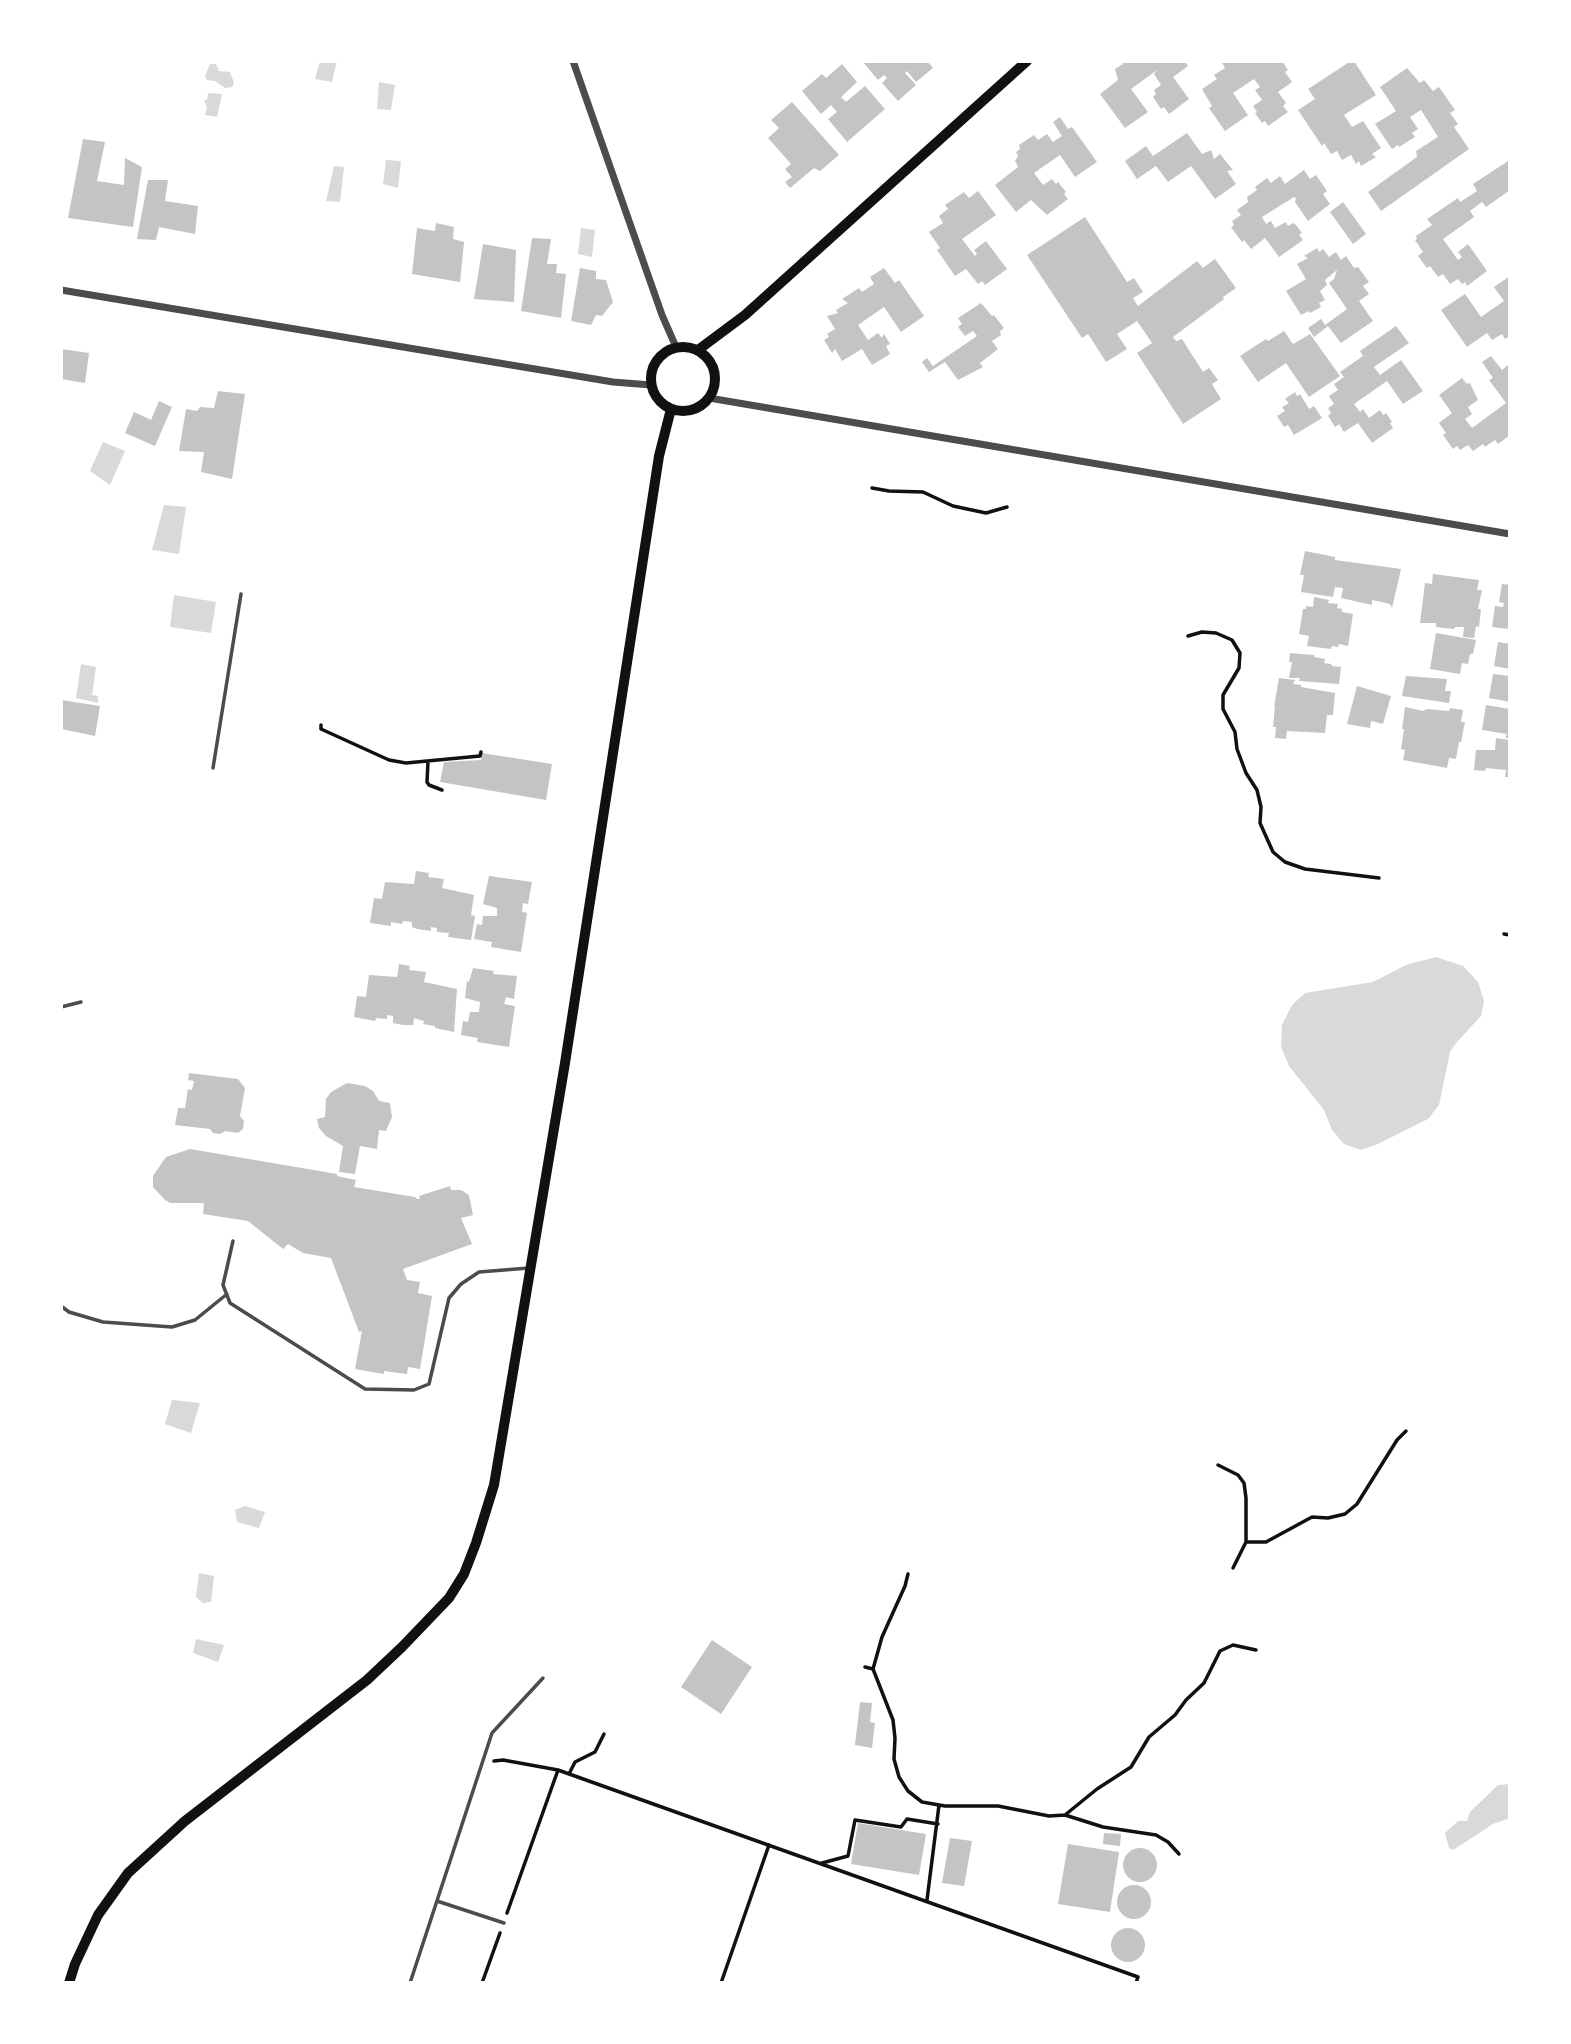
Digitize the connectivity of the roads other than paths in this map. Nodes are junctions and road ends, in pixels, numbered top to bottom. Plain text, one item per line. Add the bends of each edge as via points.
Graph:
1 (573, 61) edge
2 (1027, 61) edge
3 (61, 290) edge
4 (676, 347) junction
5 (698, 349) junction
6 (651, 384) junction
7 (709, 398) junction
8 (671, 409) junction
9 (1510, 534) edge
10 (241, 594) dead end
11 (213, 768) dead end
12 (81, 1002) dead end
13 (61, 1007) edge
14 (233, 1241) dead end
15 (531, 1268) junction
16 (226, 1294) junction
17 (61, 1306) edge
18 (543, 1678) dead end
19 (438, 1901) junction
20 (504, 1923) road end
21 (68, 1983) edge
22 (410, 1983) edge

1 - 4 street
2 - 5 main road via 745,314
3 - 6 street via 612,382
4 - 5 main road
4 - 6 main road via 655,361
5 - 7 main road via 707,356 716,377
6 - 8 main road via 654,395
7 - 8 main road via 692,410
7 - 9 street
8 - 15 main road via 659,456
10 - 11 lane
12 - 13 lane
14 - 16 lane via 223,1285
15 - 16 lane via 479,1272 461,1284 449,1298 429,1384 414,1390 365,1389 230,1303
15 - 21 main road via 494,1485 464,1574 449,1598 367,1679 185,1821 128,1872 98,1916
16 - 17 lane via 195,1320 172,1327 103,1322
18 - 19 lane via 492,1733
19 - 20 lane
19 - 22 lane

